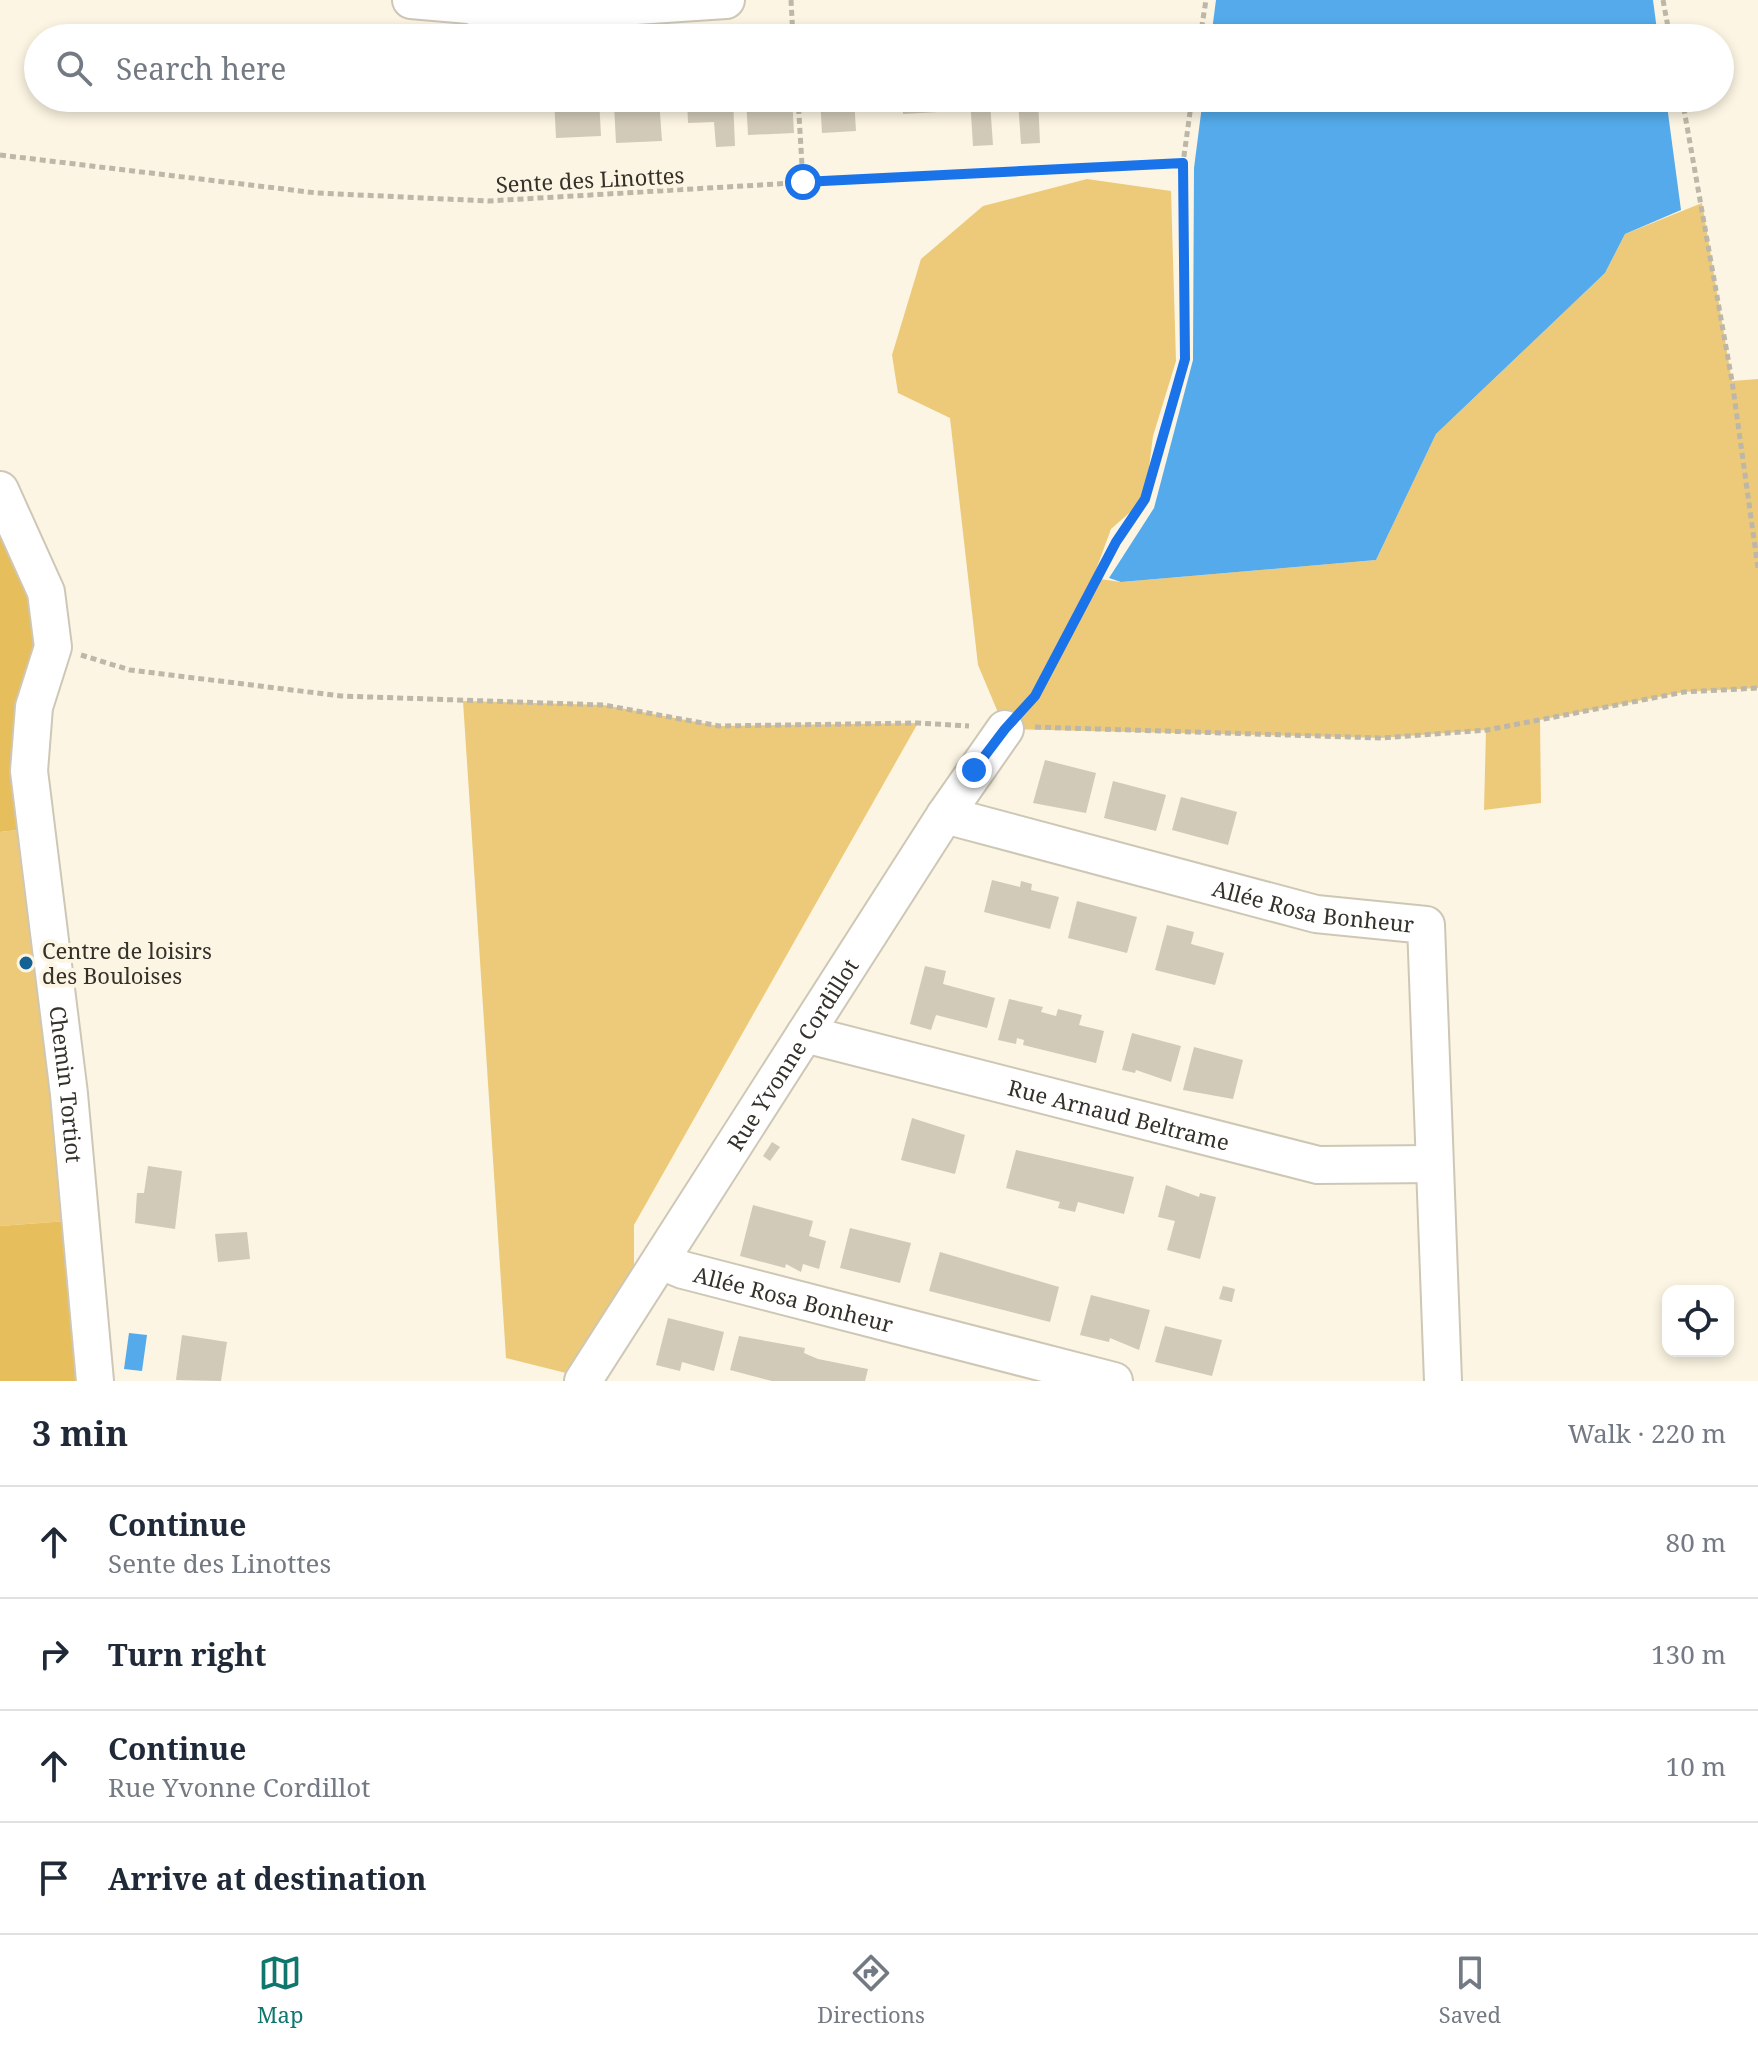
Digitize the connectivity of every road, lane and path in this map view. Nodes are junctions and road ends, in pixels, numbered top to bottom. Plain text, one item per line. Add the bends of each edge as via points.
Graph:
1 (411, 0) edge
2 (726, 0) edge
3 (791, 0) edge
4 (1206, 0) edge
5 (1663, 0) edge
6 (792, 24) edge
7 (1202, 24) edge
8 (1667, 24) edge
9 (799, 112) edge
10 (1190, 112) edge
11 (1684, 112) edge
12 (0, 155) edge
13 (1183, 163) junction
14 (803, 182) junction
15 (0, 490) edge
16 (1758, 568) edge
17 (53, 647) junction
18 (1758, 688) edge
19 (1005, 729) junction
20 (945, 815) junction
21 (805, 1034) junction
22 (1434, 1164) junction
23 (661, 1261) junction
24 (95, 1381) edge
25 (583, 1381) edge
26 (1114, 1381) edge
27 (1443, 1381) edge

1 - 2 street via 469,5 499,15
3 - 6 path
4 - 7 path
5 - 8 path
9 - 14 path
10 - 13 path
11 - 16 path
12 - 14 path, Sente des Linottes via 317,193 488,201
13 - 14 path, Sente des Linottes
13 - 19 path via 1185,359 1145,499 1116,542 1035,696
15 - 17 street via 46,592
17 - 19 path via 130,670 341,696 604,705 719,726 918,723
17 - 24 street, Chemin Tortiot via 34,707 29,771 69,1094
18 - 19 path via 1684,692 1487,730 1382,738
19 - 20 street, Rue Yvonne Cordillot
20 - 21 street, Rue Yvonne Cordillot
20 - 22 street, Allée Rosa Bonheur via 1316,914 1426,925
21 - 22 street, Rue Arnaud Beltrame via 1318,1165
21 - 23 street, Rue Yvonne Cordillot
22 - 27 street, Allée Rosa Bonheur
23 - 25 street, Rue Yvonne Cordillot
23 - 26 street, Allée Rosa Bonheur

